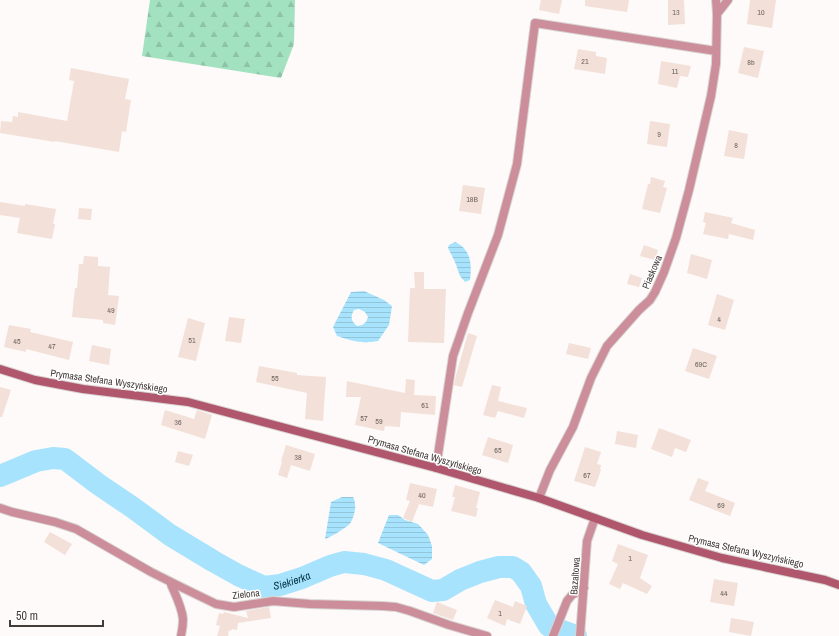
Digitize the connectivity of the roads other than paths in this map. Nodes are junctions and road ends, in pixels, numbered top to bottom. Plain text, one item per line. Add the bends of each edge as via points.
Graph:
1 (716, 0) edge
2 (728, 0) edge
3 (717, 14) junction
4 (716, 51) junction
5 (0, 369) edge
6 (436, 468) junction
7 (539, 498) junction
8 (0, 508) edge
9 (595, 518) junction
10 (170, 582) junction
11 (839, 585) edge
12 (584, 588) junction
13 (181, 636) edge
14 (487, 636) edge
15 (553, 636) edge
16 (580, 636) edge

1 - 3 street, Piaskowa
2 - 3 street
3 - 4 street, Piaskowa
4 - 6 street via 535,23 517,164 498,235 453,356
4 - 7 street, Piaskowa via 716,64 699,148 676,238 664,272 650,300 607,346 591,378 573,427 550,470
5 - 6 main road, Prymasa Stefana Wyszyńskiego via 35,380 76,388 188,402
6 - 7 main road, Prymasa Stefana Wyszyńskiego
7 - 9 main road, Prymasa Stefana Wyszyńskiego
8 - 10 street, Zielona via 76,529
9 - 11 main road, Prymasa Stefana Wyszyńskiego via 642,535 722,558
9 - 12 street, Bazaltowa via 587,541
10 - 13 street via 183,620
10 - 14 street, Zielona via 216,604 226,606 273,601 382,606 410,611
12 - 15 street via 567,601
12 - 16 street, Bazaltowa

